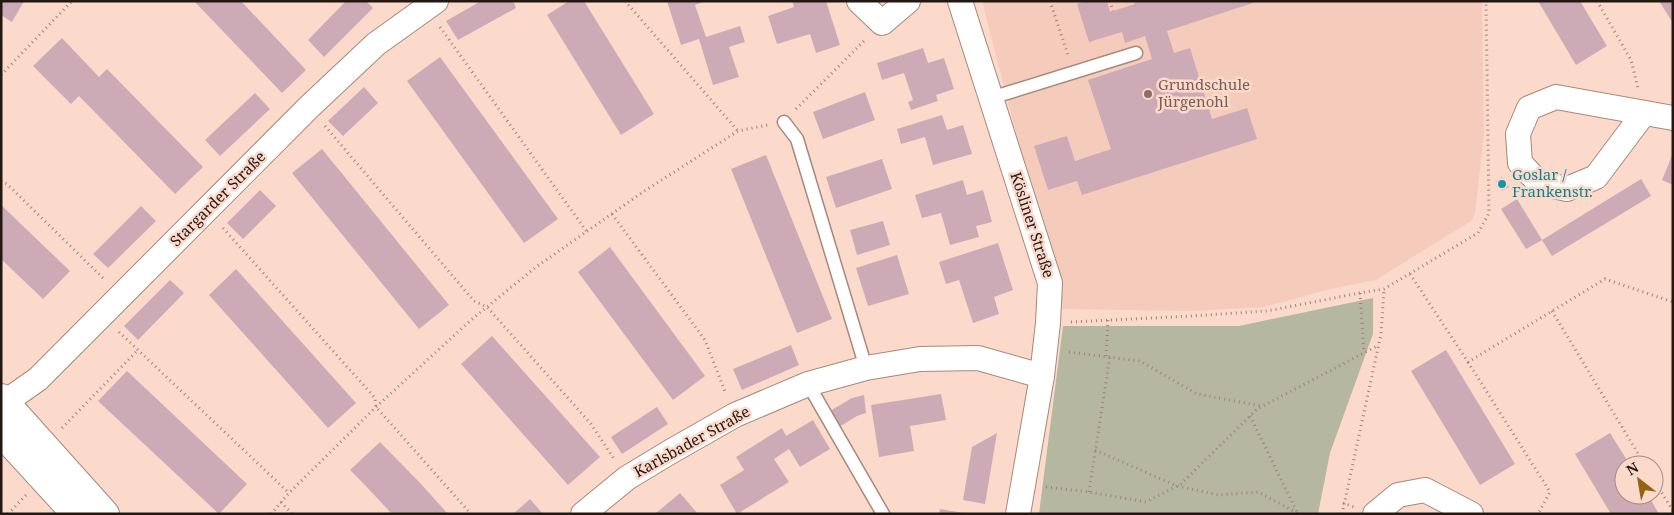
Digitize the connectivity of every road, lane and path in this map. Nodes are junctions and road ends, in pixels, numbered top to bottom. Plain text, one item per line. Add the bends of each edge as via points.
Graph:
1 (72, 1) edge
2 (625, 1) edge
3 (859, 1) edge
4 (908, 1) edge
5 (960, 1) edge
6 (1050, 1) edge
7 (1110, 1) edge
8 (1486, 1) edge
9 (1597, 1) edge
10 (431, 5) edge
11 (1113, 11) dead end
12 (882, 23) junction
13 (1136, 53) dead end
14 (1074, 72) junction
15 (1, 75) edge
16 (991, 98) junction
17 (309, 107) junction
18 (1644, 113) junction
19 (1673, 118) edge
20 (784, 122) junction
21 (738, 131) junction
22 (1, 181) edge
23 (208, 210) junction
24 (612, 214) junction
25 (587, 232) junction
26 (1410, 274) junction
27 (1384, 290) junction
28 (1360, 292) junction
29 (121, 296) junction
30 (1673, 302) edge
31 (487, 307) junction
32 (1552, 311) junction
33 (101, 315) junction
34 (1108, 320) junction
35 (1048, 323) junction
36 (1379, 344) junction
37 (138, 350) junction
38 (1046, 351) junction
39 (1364, 352) junction
40 (1108, 356) junction
41 (1468, 362) junction
42 (866, 368) junction
43 (1042, 376) junction
44 (808, 384) junction
45 (3, 402) edge
46 (1263, 406) junction
47 (376, 407) junction
48 (735, 415) junction
49 (1250, 416) junction
50 (1, 432) edge
51 (57, 433) dead end
52 (1095, 450) junction
53 (1639, 455) edge
54 (627, 478) junction
55 (1023, 485) junction
56 (1177, 486) junction
57 (1088, 492) junction
58 (28, 493) dead end
59 (289, 493) junction
60 (1664, 496) edge
61 (281, 502) junction
62 (1673, 511) edge
63 (1298, 513) edge
64 (8, 514) edge
65 (76, 514) edge
66 (105, 514) edge
67 (271, 514) edge
68 (292, 514) edge
69 (471, 514) edge
70 (583, 514) edge
71 (883, 514) edge
72 (1018, 514) edge
73 (1342, 514) edge
74 (1375, 514) edge
75 (1471, 514) edge
76 (1538, 514) edge

1 - 15 path
2 - 21 path
3 - 12 street
4 - 12 street
5 - 16 street, Kösliner Straße
6 - 14 path
7 - 11 path
8 - 26 path via 1489,213 1478,233
9 - 18 path via 1631,60
10 - 17 street, Stargarder Straße via 376,44
10 - 25 path
12 - 20 path
13 - 14 lane
14 - 16 lane
16 - 35 street, Kösliner Straße via 1050,283
17 - 23 street, Stargarder Straße
17 - 31 path via 474,301
18 - 18 street via 1556,97 1529,108 1518,134 1520,163 1539,182 1567,189 1596,177
18 - 19 street
20 - 21 path
20 - 42 lane via 798,139
21 - 24 path
22 - 29 path
23 - 29 street, Stargarder Straße
23 - 47 path via 374,398
24 - 25 path
24 - 48 path via 706,340
25 - 31 path
26 - 27 path
26 - 41 path
27 - 28 path
27 - 36 path
28 - 34 path via 1267,311
28 - 39 path
29 - 33 street, Stargarder Straße
30 - 32 path via 1605,279
31 - 47 path
31 - 54 path via 591,424
32 - 41 path
32 - 53 path
33 - 37 path
33 - 45 street, Stargarder Straße via 38,379
34 - 35 path
34 - 40 path
35 - 38 street, Kösliner Straße
36 - 39 path
36 - 73 path
37 - 51 path
37 - 59 path
38 - 40 path
38 - 43 street, Kösliner Straße
39 - 46 path
40 - 46 path via 1140,361 1197,394
40 - 52 path
41 - 76 path via 1550,492
42 - 43 street, Karlsbader Straße via 920,359 978,358
42 - 44 street, Karlsbader Straße
43 - 55 street, Kösliner Straße
44 - 48 street, Karlsbader Straße
44 - 71 lane
45 - 66 street
46 - 49 path
47 - 59 path
47 - 69 path
48 - 54 street, Karlsbader Straße
49 - 56 path
49 - 63 path
50 - 65 street
52 - 56 path
52 - 57 path
54 - 70 street, Karlsbader Straße
55 - 57 path
55 - 72 street, Kösliner Straße
56 - 57 path via 1146,502
56 - 63 path via 1219,494 1258,492
58 - 64 path
59 - 61 path
60 - 62 path
61 - 67 path
61 - 68 path
74 - 75 street via 1398,495 1425,490

